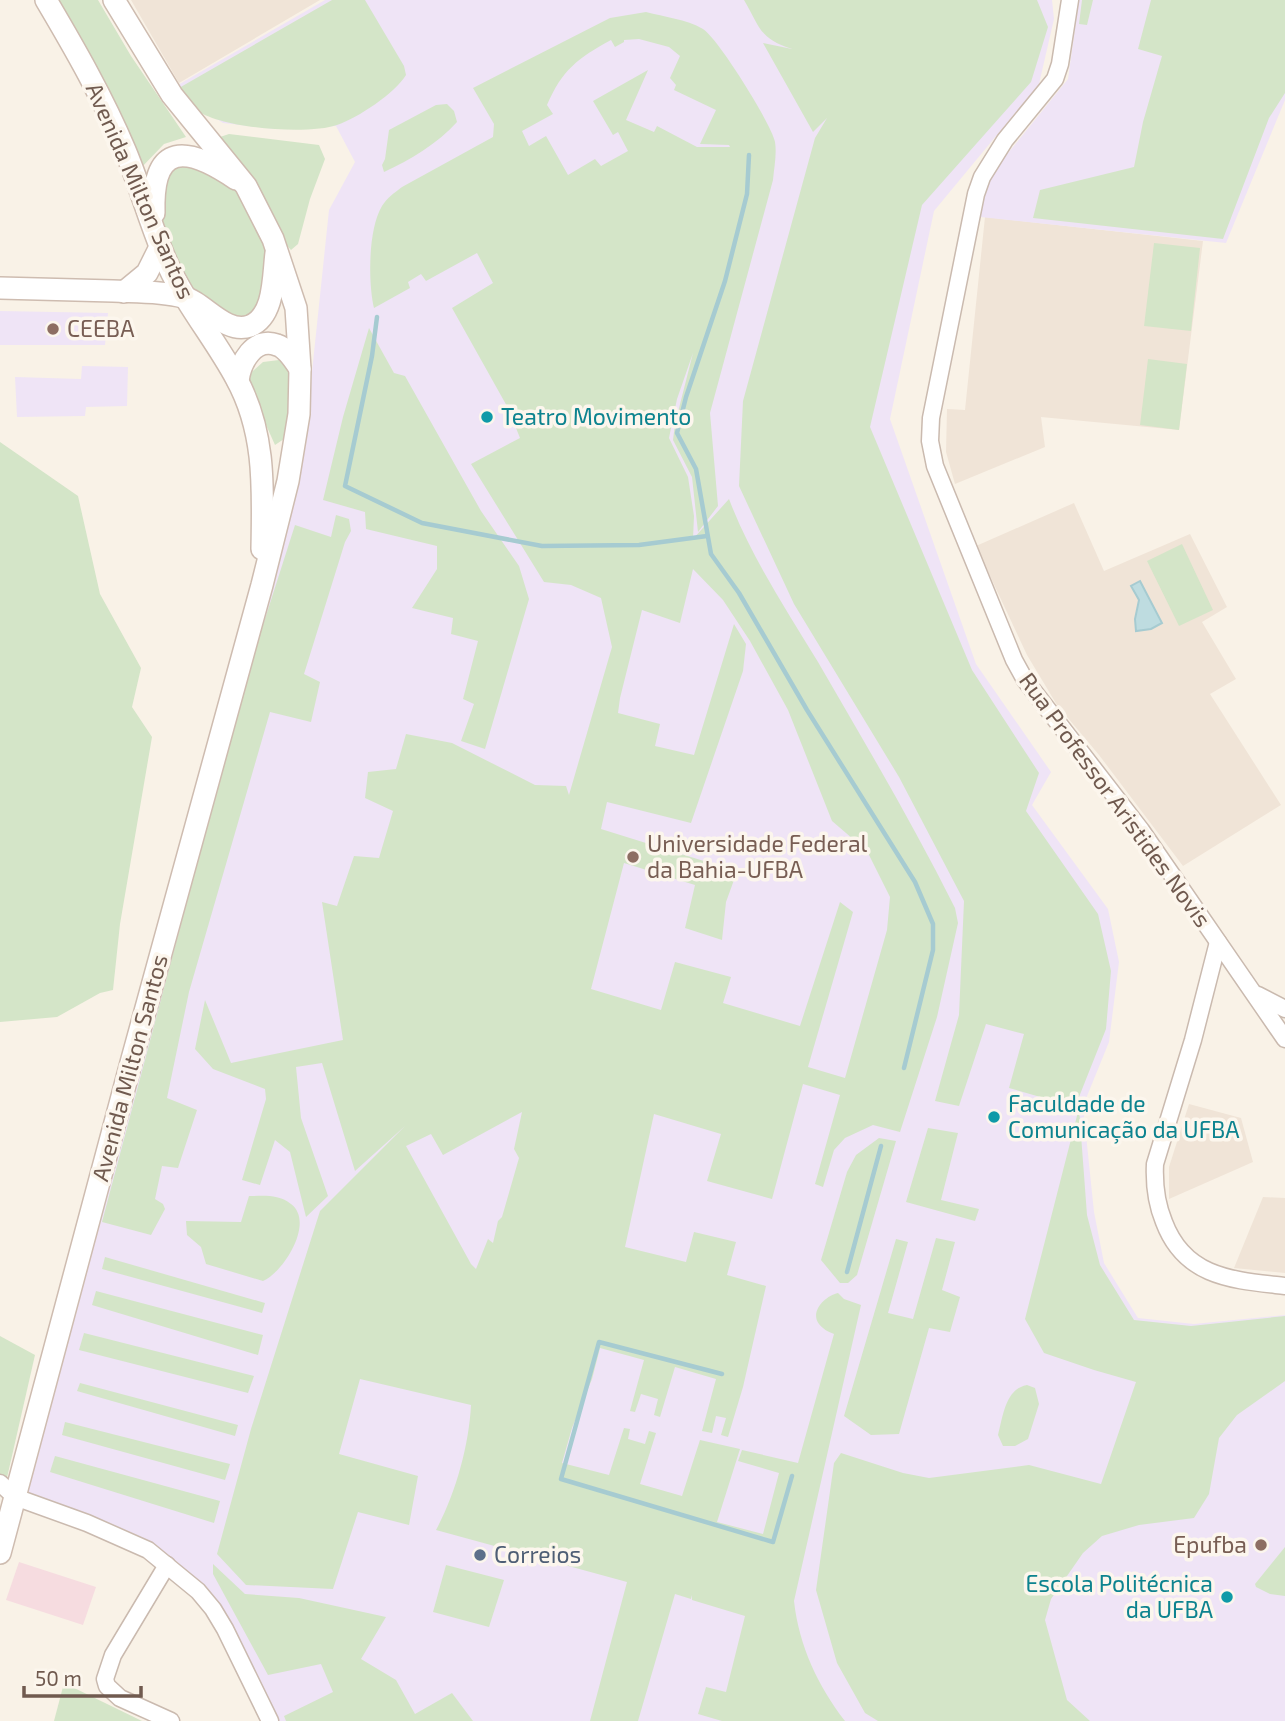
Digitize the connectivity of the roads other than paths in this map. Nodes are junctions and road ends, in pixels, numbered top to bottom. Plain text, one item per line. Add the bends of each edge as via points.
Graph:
1 (46, 0) edge
2 (114, 0) edge
3 (1070, 0) edge
4 (246, 186) junction
5 (158, 240) junction
6 (276, 248) junction
7 (0, 288) edge
8 (124, 292) junction
9 (186, 297) junction
10 (300, 369) junction
11 (238, 381) junction
12 (295, 446) junction
13 (261, 447) junction
14 (262, 585) junction
15 (1218, 942) junction
16 (1256, 994) junction
17 (1285, 1009) edge
18 (1285, 1039) edge
19 (1285, 1286) edge
20 (7, 1490) edge
21 (0, 1553) edge
22 (166, 1565) junction
23 (171, 1721) edge
24 (270, 1721) edge

1 - 5 main road, Avenida Milton Santos via 113,123
2 - 4 main road, Avenida Milton Santos via 172,95
3 - 15 street, Rua Professor Aristides Novis via 1055,79 1005,140 975,194 930,440 944,492 1025,680 1109,786
4 - 5 main road via 194,156 184,154 164,163 155,180
4 - 6 main road, Avenida Milton Santos
5 - 8 main road via 147,273
5 - 9 main road, Avenida Milton Santos
6 - 9 main road via 269,302 264,314 250,326 232,325
6 - 10 main road, Avenida Milton Santos via 296,308
7 - 8 main road
8 - 9 main road
9 - 11 main road, Avenida Milton Santos
10 - 11 main road via 285,350 267,344 248,354
10 - 12 main road, Avenida Milton Santos
11 - 13 main road, Avenida Milton Santos
12 - 13 main road via 273,453
12 - 14 main road, Avenida Milton Santos
13 - 14 main road, Avenida Milton Santos
14 - 20 main road, Avenida Milton Santos
15 - 16 street, Rua Professor Aristides Novis
15 - 19 street via 1155,1164 1154,1185 1170,1238 1184,1257 1227,1277
16 - 17 street
16 - 18 street, Rua Professor Aristides Novis
20 - 21 main road, Avenida Milton Santos
20 - 22 street via 127,1539
22 - 23 street via 113,1655 105,1678 120,1698
22 - 24 street via 213,1609

